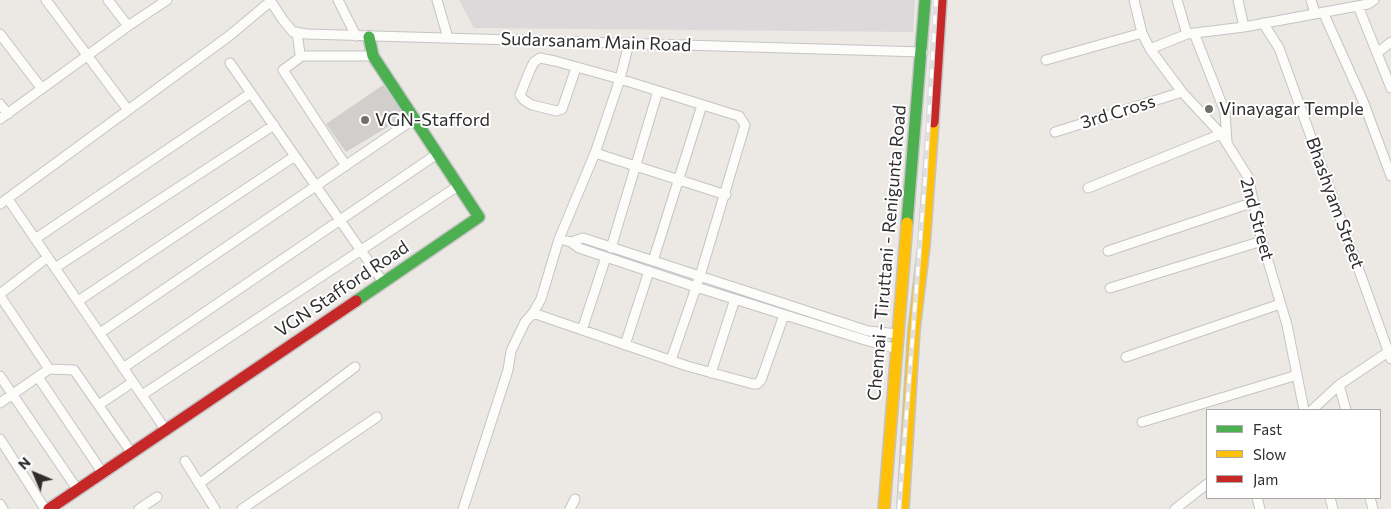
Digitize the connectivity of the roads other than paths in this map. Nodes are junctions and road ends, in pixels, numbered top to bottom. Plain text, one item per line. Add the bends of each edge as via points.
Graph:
1 (46, 0) edge
2 (108, 0) edge
3 (167, 0) edge
4 (270, 0) edge
5 (338, 0) edge
6 (437, 0) edge
7 (925, 0) edge
8 (941, 0) edge
9 (1134, 0) edge
10 (1177, 0) edge
11 (1238, 0) edge
12 (1311, 0) edge
13 (1374, 0) edge
14 (1352, 4) edge
15 (1319, 13) junction
16 (1263, 22) junction
17 (128, 26) junction
18 (1244, 27) junction
19 (297, 32) junction
20 (1142, 33) junction
21 (0, 34) edge
22 (1191, 34) junction
23 (356, 36) junction
24 (369, 36) junction
25 (448, 38) junction
26 (1391, 42) edge
27 (630, 43) junction
28 (1150, 49) junction
29 (922, 52) junction
30 (938, 53) junction
31 (1377, 53) junction
32 (87, 56) junction
33 (302, 56) junction
34 (373, 56) junction
35 (1046, 60) dead end
36 (230, 62) dead end
37 (576, 68) junction
38 (620, 79) junction
39 (1391, 88) edge
40 (42, 89) junction
41 (658, 91) junction
42 (252, 92) junction
43 (1182, 92) junction
44 (0, 104) edge
45 (702, 105) junction
46 (128, 110) junction
47 (4, 117) edge
48 (414, 119) junction
49 (274, 126) junction
50 (1054, 132) dead end
51 (1220, 134) junction
52 (1228, 144) junction
53 (595, 153) junction
54 (437, 154) junction
55 (295, 156) junction
56 (346, 166) junction
57 (636, 166) junction
58 (1391, 176) edge
59 (679, 180) junction
60 (316, 186) junction
61 (458, 186) junction
62 (1088, 188) dead end
63 (726, 195) junction
64 (4, 201) edge
65 (1254, 202) junction
66 (340, 220) junction
67 (35, 239) junction
68 (559, 239) junction
69 (1262, 241) junction
70 (571, 242) junction
71 (611, 248) junction
72 (360, 250) junction
73 (1108, 251) dead end
74 (48, 257) junction
75 (606, 257) junction
76 (653, 261) junction
77 (55, 268) junction
78 (648, 271) junction
79 (700, 276) junction
80 (383, 282) junction
81 (696, 287) junction
82 (1110, 288) dead end
83 (0, 295) edge
84 (735, 299) junction
85 (78, 301) junction
86 (1280, 304) junction
87 (805, 310) junction
88 (533, 313) junction
89 (784, 315) junction
90 (801, 320) junction
91 (582, 330) junction
92 (100, 333) junction
93 (898, 334) junction
94 (625, 345) junction
95 (897, 349) junction
96 (1390, 353) edge
97 (1126, 357) dead end
98 (671, 360) junction
99 (355, 367) dead end
100 (123, 368) junction
101 (49, 369) junction
102 (711, 373) junction
103 (1297, 375) junction
104 (0, 376) edge
105 (38, 377) junction
106 (133, 382) junction
107 (1339, 386) junction
108 (13, 395) junction
109 (142, 395) junction
110 (0, 403) edge
111 (100, 404) junction
112 (1304, 409) edge
113 (1313, 409) edge
114 (1346, 409) edge
115 (378, 417) dead end
116 (1142, 422) dead end
117 (165, 429) junction
118 (0, 439) edge
119 (131, 452) junction
120 (184, 461) dead end
121 (102, 472) junction
122 (199, 484) junction
123 (1206, 485) edge
124 (77, 489) junction
125 (157, 497) dead end
126 (575, 499) dead end
127 (0, 504) edge
128 (3, 509) edge
129 (45, 509) edge
130 (49, 509) edge
131 (139, 509) edge
132 (215, 509) edge
133 (242, 509) edge
134 (463, 509) edge
135 (570, 509) edge
136 (884, 509) edge
137 (903, 509) edge
138 (1175, 509) edge

1 - 32 street
2 - 17 street
3 - 17 street
4 - 19 street via 282,20
4 - 46 street via 229,36
5 - 23 street
6 - 25 street
7 - 29 main road, Chennai - Tiruttani - Renigunta Road
8 - 30 main road, Chennai - Tiruttani - Renigunta Road
9 - 20 street, 2nd Street
10 - 22 street
11 - 18 street
12 - 15 street
13 - 14 street via 1368,4
14 - 15 street
14 - 31 street
15 - 16 street
15 - 58 street via 1363,101
16 - 18 street
16 - 96 street, Bhashyam Street via 1279,48
17 - 32 street
18 - 22 street
19 - 23 street, Sudarsanam Main Road
19 - 33 street
20 - 28 street, 2nd Street
20 - 35 street
21 - 40 street
22 - 28 street
22 - 52 street via 1225,112
23 - 24 street, Sudarsanam Main Road
24 - 25 street, Sudarsanam Main Road
24 - 34 main road, VGN Stafford Road
25 - 27 street, Sudarsanam Main Road
26 - 31 street
27 - 29 street, Sudarsanam Main Road
27 - 38 street
28 - 43 street, 2nd Street
29 - 30 street, Sudarsanam Main Road
29 - 93 main road, Chennai - Tiruttani - Renigunta Road
30 - 137 main road, Chennai - Tiruttani - Renigunta Road via 924,246 914,330
31 - 39 street
32 - 40 street
32 - 46 street
33 - 34 street
33 - 56 street via 283,70
34 - 48 main road, VGN Stafford Road
36 - 42 street
37 - 37 street via 540,58 534,62 520,95 532,105 557,111 562,109
37 - 38 street
38 - 41 street
38 - 53 street
40 - 47 street
41 - 45 street
41 - 57 street
42 - 49 street
42 - 67 street
43 - 50 street, 3rd Cross
43 - 51 street, 2nd Street
44 - 47 street
45 - 59 street
45 - 63 street via 739,116 745,125
46 - 64 street
48 - 54 main road, VGN Stafford Road
48 - 56 street
49 - 55 street
49 - 77 street
51 - 52 street, 2nd Street
51 - 62 street
52 - 65 street, 2nd Street via 1248,177
53 - 57 street
53 - 68 street
54 - 61 main road, VGN Stafford Road
54 - 66 street
55 - 60 street
55 - 85 street
56 - 60 street
57 - 59 street
57 - 71 street
59 - 63 street
59 - 76 street
60 - 66 street
60 - 92 street
61 - 72 street
61 - 80 main road, VGN Stafford Road via 479,217
63 - 79 street
64 - 67 street
65 - 69 street, 2nd Street
65 - 73 street
66 - 72 street
66 - 100 street
67 - 74 street
68 - 70 street
68 - 88 street via 541,299
69 - 82 street
69 - 86 street, 2nd Street
70 - 71 street via 583,238
70 - 75 street
71 - 76 street
72 - 80 street
72 - 109 street
74 - 77 street
74 - 83 street
75 - 78 street
75 - 91 street
76 - 79 street
77 - 85 street
78 - 81 street
78 - 94 street
79 - 81 street
79 - 87 street
80 - 117 main road, VGN Stafford Road
81 - 84 street
81 - 98 street
83 - 101 street
84 - 89 street
84 - 102 street
85 - 92 street
86 - 97 street
86 - 103 street, 2nd Street
87 - 90 street
87 - 93 street via 868,331
88 - 91 street
88 - 134 street via 524,322 511,351 508,370
89 - 90 street
89 - 102 street via 757,384
90 - 95 street
91 - 94 street
92 - 100 street
93 - 95 main road, Chennai - Tiruttani - Renigunta Road
94 - 98 street
95 - 136 main road, Chennai - Tiruttani - Renigunta Road
96 - 107 street
98 - 102 street
99 - 122 street
100 - 106 street
101 - 105 street
101 - 111 street via 74,370
103 - 112 street, 2nd Street
103 - 116 street
104 - 108 street
105 - 108 street
105 - 121 street
106 - 109 street
106 - 111 street
107 - 113 street
107 - 114 street
108 - 110 street
108 - 124 street
109 - 117 street
111 - 119 street
115 - 133 street
117 - 119 main road, VGN Stafford Road
118 - 129 street
119 - 121 main road, VGN Stafford Road
120 - 122 street
121 - 124 main road, VGN Stafford Road
122 - 132 street
123 - 138 street
124 - 130 main road, VGN Stafford Road
125 - 131 street
126 - 135 street
127 - 128 street

